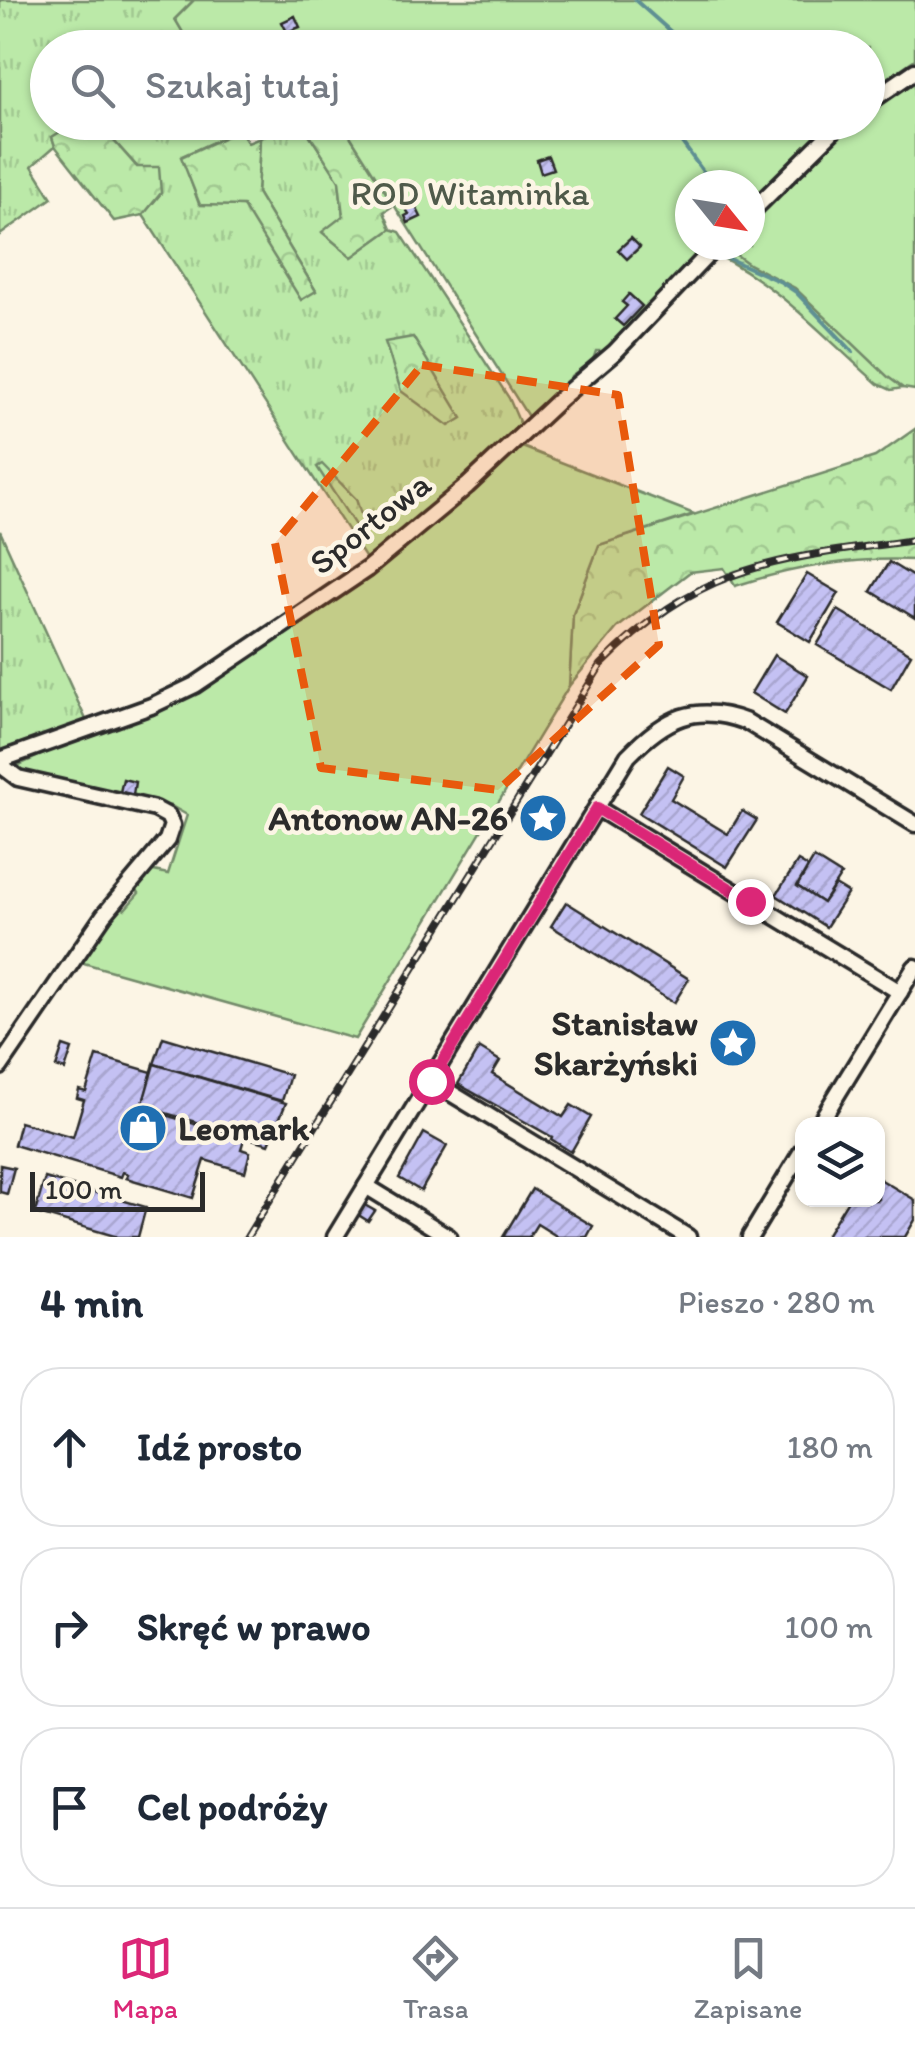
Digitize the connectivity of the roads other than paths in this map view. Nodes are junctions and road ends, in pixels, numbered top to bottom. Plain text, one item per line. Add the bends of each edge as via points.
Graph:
1 (915, 71) edge
2 (885, 91) edge
3 (824, 140) edge
4 (765, 198) edge
5 (703, 260) edge
6 (1, 760) edge
7 (597, 808) junction
8 (915, 824) edge
9 (915, 967) edge
10 (900, 992) junction
11 (0, 1067) edge
12 (431, 1081) junction
13 (823, 1117) edge
14 (795, 1163) edge
15 (366, 1186) junction
16 (335, 1237) edge
17 (449, 1237) edge
18 (688, 1237) edge
19 (750, 1237) edge

1 - 2 street
3 - 4 street
5 - 6 street, Sportowa via 616,352 367,569 195,686
6 - 11 street via 18,778 155,809 172,825
7 - 8 street via 646,738 700,712 748,722
7 - 10 street
7 - 12 street
9 - 10 street
10 - 13 street
12 - 15 street
12 - 18 street
14 - 19 street
15 - 16 street
15 - 17 street

